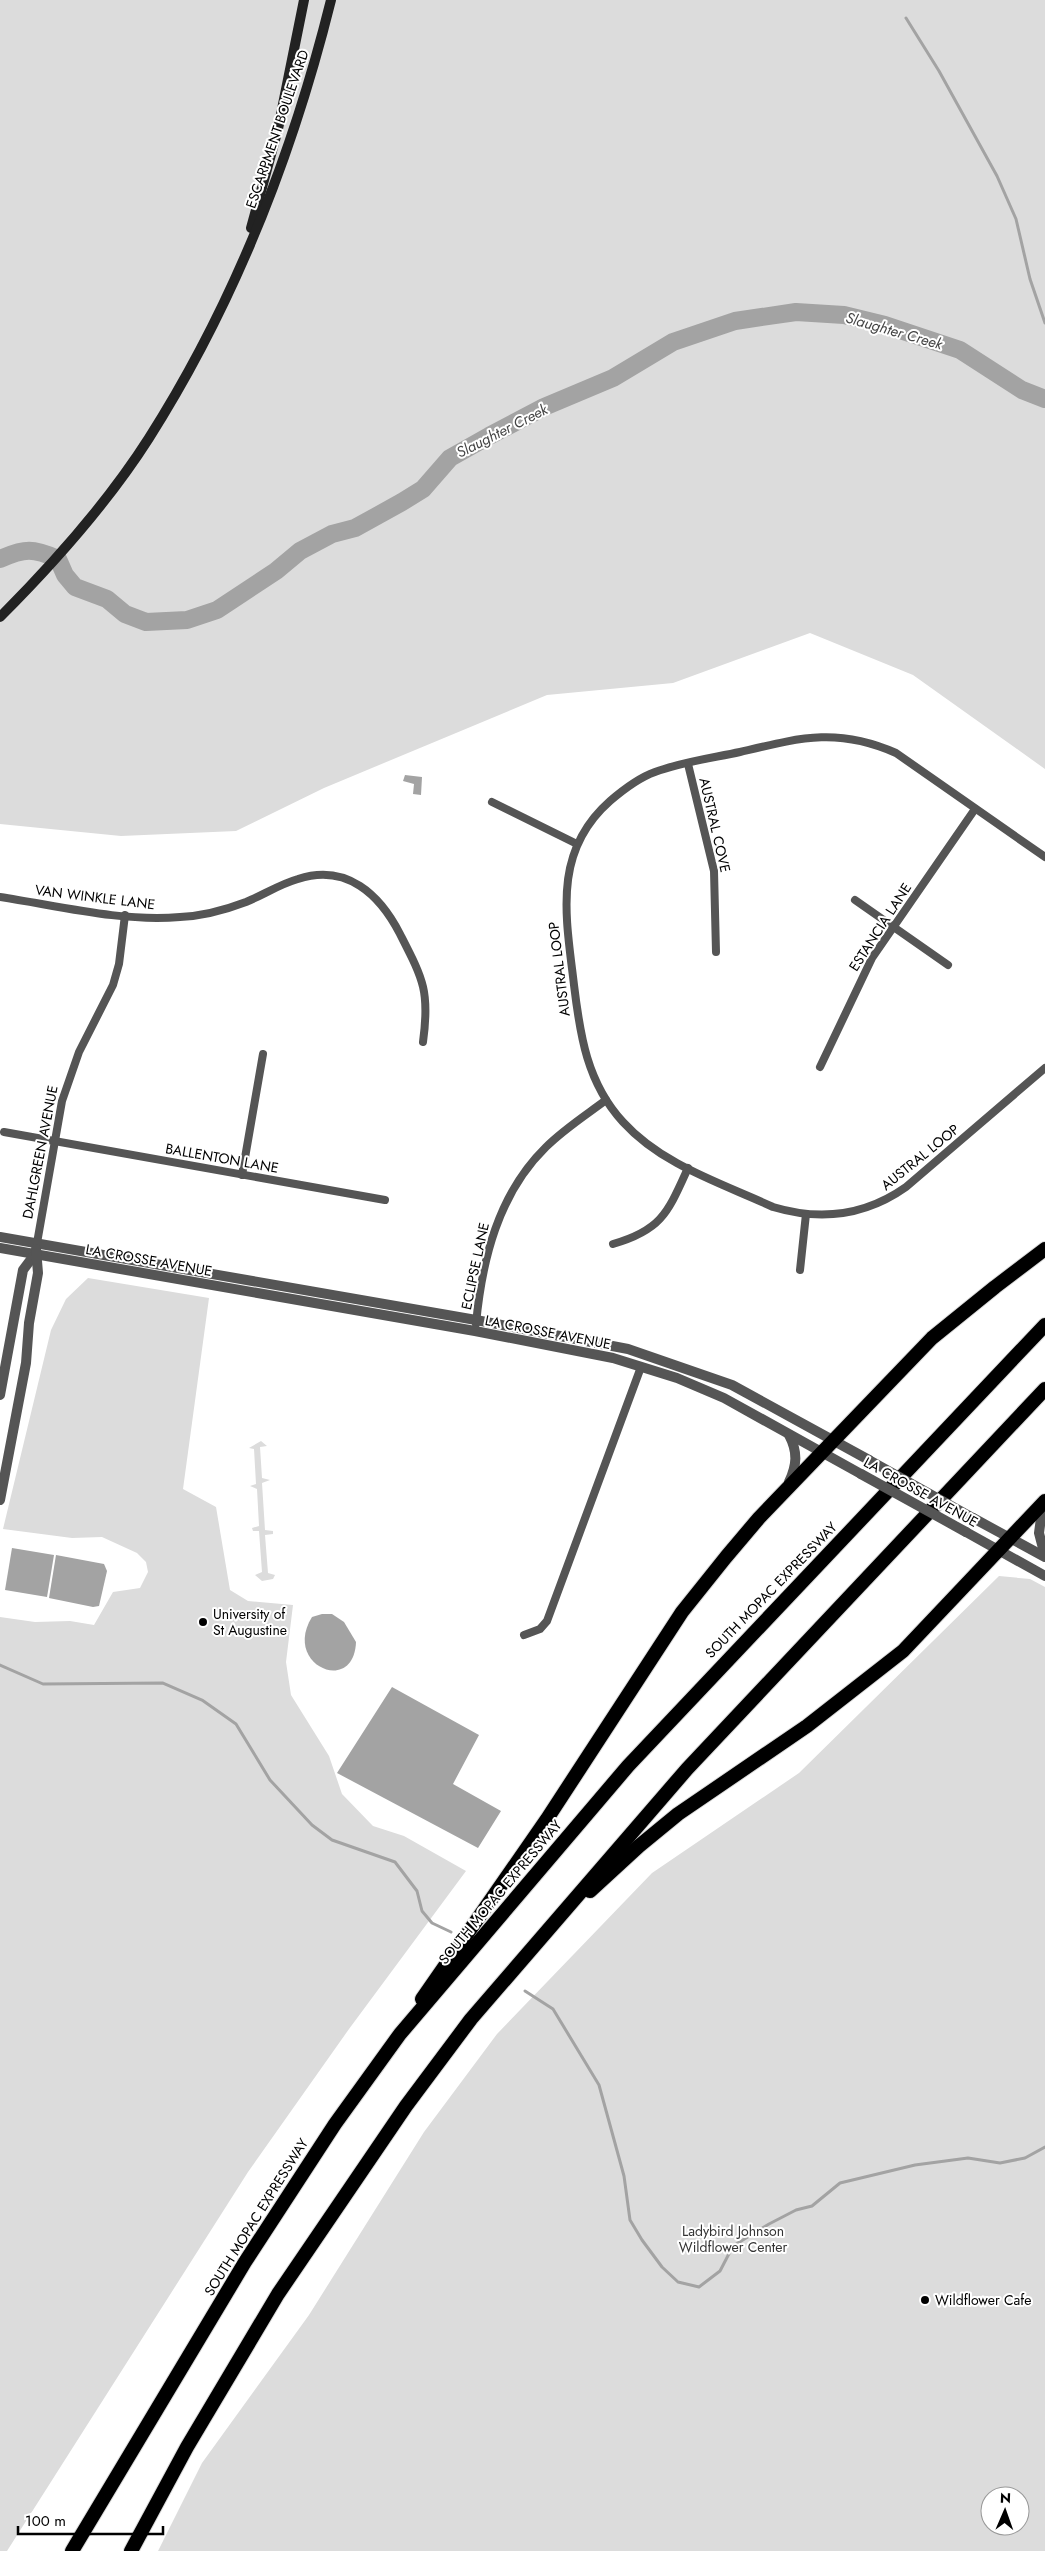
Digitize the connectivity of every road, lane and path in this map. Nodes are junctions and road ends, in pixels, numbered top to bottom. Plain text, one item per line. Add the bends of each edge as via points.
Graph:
1 (304, 0) edge
2 (331, 0) edge
3 (240, 264) junction
4 (0, 618) edge
5 (688, 764) junction
6 (492, 802) dead end
7 (975, 809) junction
8 (577, 844) junction
9 (1045, 857) edge
10 (0, 897) edge
11 (855, 900) dead end
12 (125, 915) junction
13 (894, 927) junction
14 (716, 952) dead end
15 (948, 965) dead end
16 (423, 1042) dead end
17 (263, 1054) dead end
18 (820, 1067) dead end
19 (1045, 1068) edge
20 (606, 1100) junction
21 (4, 1132) dead end
22 (54, 1142) junction
23 (688, 1168) junction
24 (242, 1175) junction
25 (385, 1200) dead end
26 (806, 1214) junction
27 (0, 1236) edge
28 (37, 1243) junction
29 (613, 1244) dead end
30 (0, 1248) edge
31 (1045, 1249) edge
32 (35, 1254) junction
33 (800, 1270) dead end
34 (476, 1320) junction
35 (1045, 1324) edge
36 (475, 1331) junction
37 (641, 1367) junction
38 (1045, 1389) edge
39 (0, 1395) edge
40 (788, 1434) junction
41 (835, 1441) junction
42 (824, 1453) junction
43 (785, 1492) junction
44 (0, 1500) edge
45 (1044, 1502) edge
46 (1010, 1538) junction
47 (998, 1550) junction
48 (1045, 1556) edge
49 (1045, 1576) edge
50 (524, 1635) dead end
51 (551, 1926) junction
52 (400, 2034) junction
53 (72, 2551) edge
54 (131, 2551) edge

1 - 3 main road, ESCARPMENT BOULEVARD via 266,181
2 - 3 main road, ESCARPMENT BOULEVARD via 322,40 289,143 254,237
3 - 4 main road, ESCARPMENT BOULEVARD via 199,353 149,439 58,558
5 - 7 street, AUSTRAL LOOP via 786,741 814,736 839,737 874,744 896,753
5 - 8 street, AUSTRAL LOOP via 656,772 626,788 602,808
5 - 14 street, AUSTRAL COVE via 714,871
6 - 8 street
7 - 9 street, AUSTRAL LOOP
7 - 13 street, ESTANCIA LANE
8 - 20 street, AUSTRAL LOOP via 566,882 565,914 584,1050
10 - 12 street, VAN WINKLE LANE
11 - 13 street
12 - 16 street, VAN WINKLE LANE via 166,918 208,913 246,902 306,877 335,877 354,883 384,906 421,974 427,1005
12 - 22 street, DAHLGREEN AVENUE via 113,985 74,1066 62,1101
13 - 15 street
13 - 18 street, ESTANCIA LANE via 867,967
17 - 24 street
19 - 26 street, AUSTRAL LOOP via 894,1196 844,1214
20 - 23 street, AUSTRAL LOOP via 621,1121 653,1150
20 - 34 street, ECLIPSE LANE via 546,1146 512,1189 489,1245
21 - 22 street, BALLENTON LANE
22 - 24 street, BALLENTON LANE
22 - 28 street, DAHLGREEN AVENUE
23 - 26 street, AUSTRAL LOOP via 773,1206
23 - 29 street via 662,1218 640,1235
24 - 25 street, BALLENTON LANE
26 - 33 street
27 - 28 street, LA CROSSE AVENUE
28 - 32 street, DAHLGREEN AVENUE
28 - 34 street, LA CROSSE AVENUE
30 - 32 street, LA CROSSE AVENUE
31 - 41 highway via 932,1338
32 - 36 street, LA CROSSE AVENUE
32 - 39 street, DAHLGREEN AVENUE via 23,1270
32 - 44 street, DAHLGREEN AVENUE via 38,1273 26,1363
34 - 36 street, ECLIPSE LANE
34 - 41 street, LA CROSSE AVENUE via 589,1340 657,1358 732,1385
35 - 52 highway, SOUTH MOPAC EXPRESSWAY via 628,1766
36 - 37 street, LA CROSSE AVENUE via 598,1354
37 - 40 street, LA CROSSE AVENUE via 724,1398
37 - 50 street via 547,1621 540,1630
38 - 51 highway via 744,1706
40 - 42 street, LA CROSSE AVENUE
40 - 43 street via 795,1447 796,1468
41 - 42 highway
41 - 46 street, LA CROSSE AVENUE, bridge
42 - 43 highway
42 - 47 street, LA CROSSE AVENUE, bridge
43 - 52 highway via 758,1518 682,1612 547,1819 434,1979
45 - 46 highway
45 - 48 street via 1040,1535
46 - 47 highway
46 - 48 street, LA CROSSE AVENUE
47 - 49 street, LA CROSSE AVENUE
47 - 51 highway via 903,1651 807,1726 678,1814
51 - 54 highway via 443,2056 324,2223 187,2447
52 - 53 highway, SOUTH MOPAC EXPRESSWAY via 335,2124 246,2262

